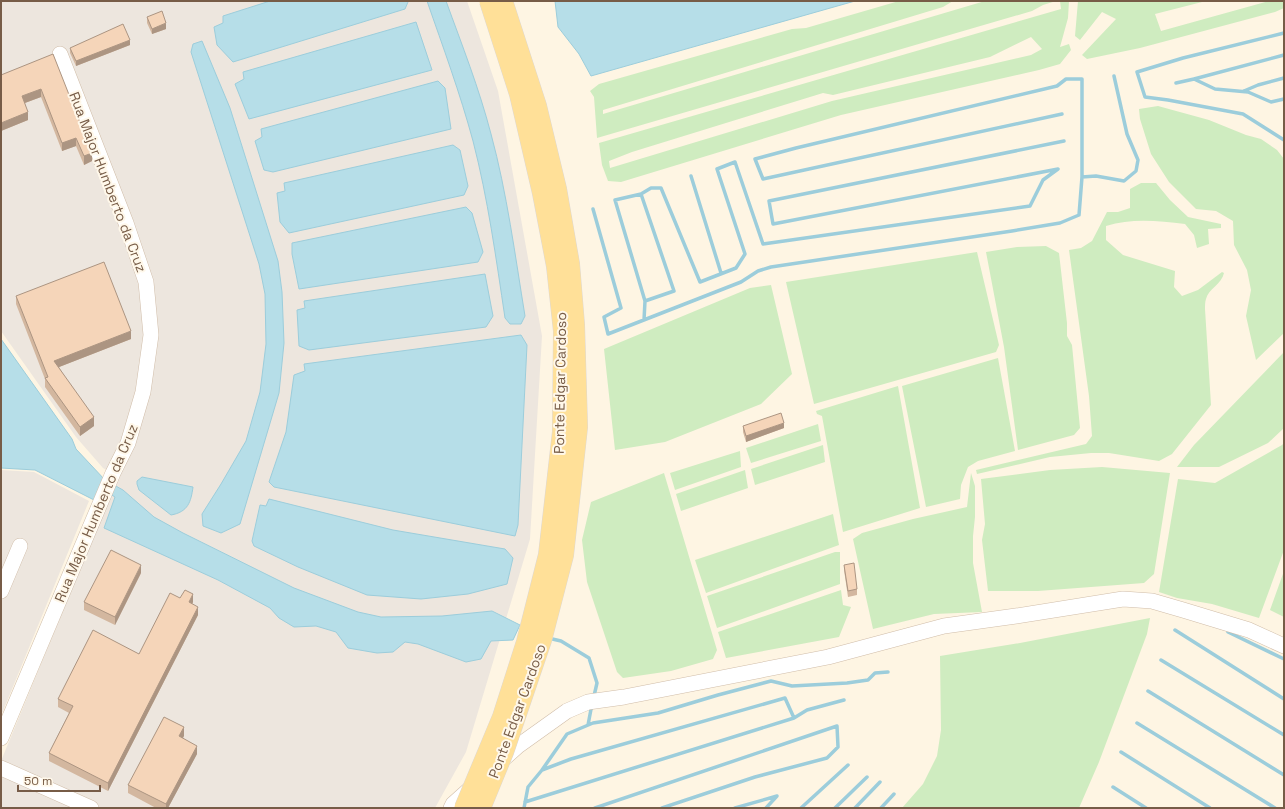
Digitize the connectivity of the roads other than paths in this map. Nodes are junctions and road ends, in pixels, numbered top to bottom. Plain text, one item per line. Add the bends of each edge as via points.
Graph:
1 (488, 1) edge
2 (503, 1) edge
3 (60, 54) dead end
4 (20, 546) dead end
5 (1, 590) edge
6 (1284, 646) edge
7 (2, 735) edge
8 (1, 768) edge
9 (92, 808) edge
10 (451, 808) edge
11 (464, 808) edge
12 (481, 808) edge

1 - 11 main road, Ponte Edgar Cardoso, bridge via 519,94 556,266 563,331 562,432 546,562 526,642 502,717
2 - 12 main road, Ponte Edgar Cardoso, bridge via 537,106 557,189 569,257 575,325 578,427 564,555 542,640 504,752
3 - 7 street, Rua Major Humberto da Cruz via 126,223 146,282 151,335 143,392 128,443
4 - 5 street
6 - 10 street via 1249,630 1159,603 1123,599 944,626 828,657 588,702 567,711 518,746
8 - 9 street

